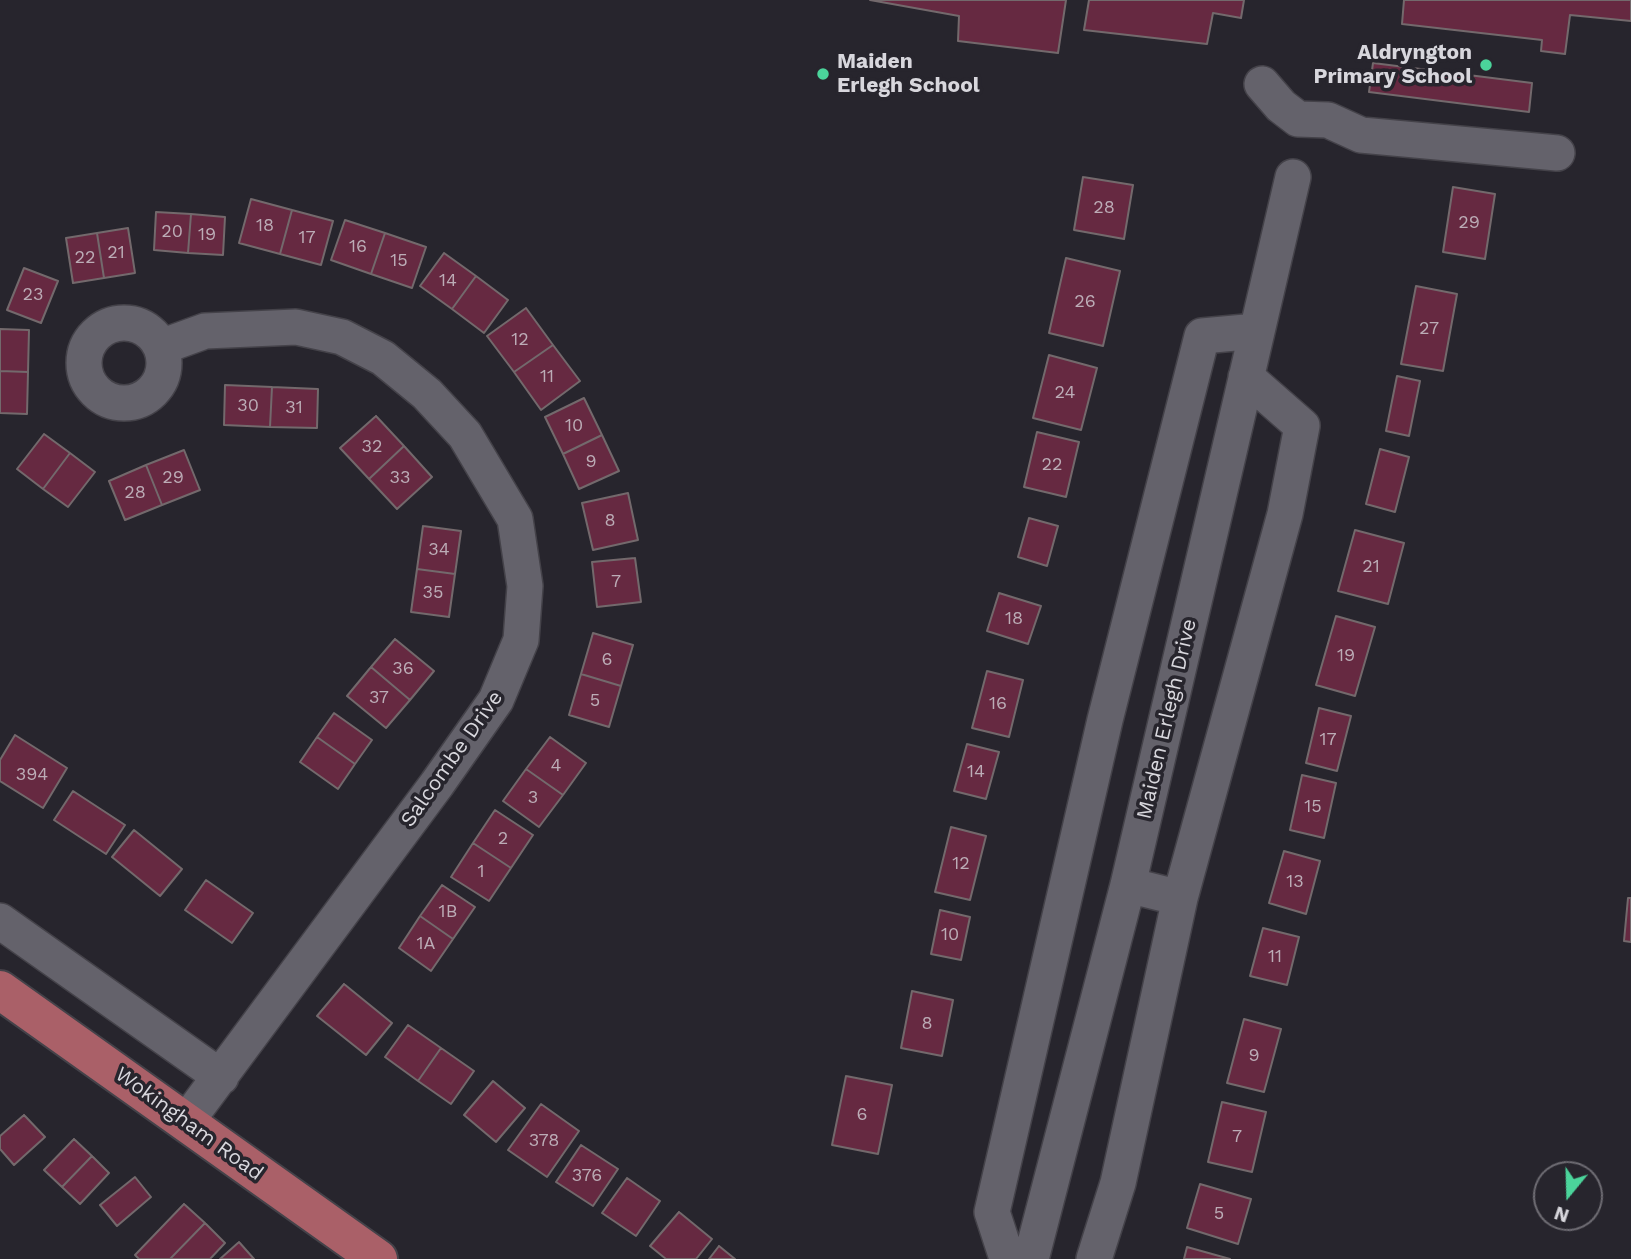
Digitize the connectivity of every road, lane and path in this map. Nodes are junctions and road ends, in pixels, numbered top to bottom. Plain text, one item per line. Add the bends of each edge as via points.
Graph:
1 (1262, 84) dead end
2 (1557, 153) dead end
3 (1293, 177) dead end
4 (1257, 331) junction
5 (160, 347) dead end
6 (1246, 377) junction
7 (1128, 885) junction
8 (1180, 898) junction
9 (0, 921) edge
10 (0, 990) edge
11 (221, 1077) junction
12 (186, 1122) junction
13 (379, 1259) edge
14 (1022, 1259) edge
15 (1031, 1259) edge
16 (1094, 1259) edge

1 - 2 street via 1298,119 1328,120 1361,135
3 - 4 street, Maiden Erlegh Drive
4 - 6 street, Maiden Erlegh Drive
4 - 14 street via 1202,336 1108,707 992,1212 1004,1252
5 - 11 street, Salcombe Drive via 205,331 296,327 342,337 383,358 427,394 465,435 515,519 524,564 521,640 496,700
6 - 7 street, Maiden Erlegh Drive
6 - 8 street via 1302,426 1285,514
7 - 8 street
7 - 15 street, Maiden Erlegh Drive
8 - 16 street via 1118,1183
9 - 11 street
10 - 12 main road, Wokingham Road
11 - 12 street, Salcombe Drive
12 - 13 main road, Wokingham Road

